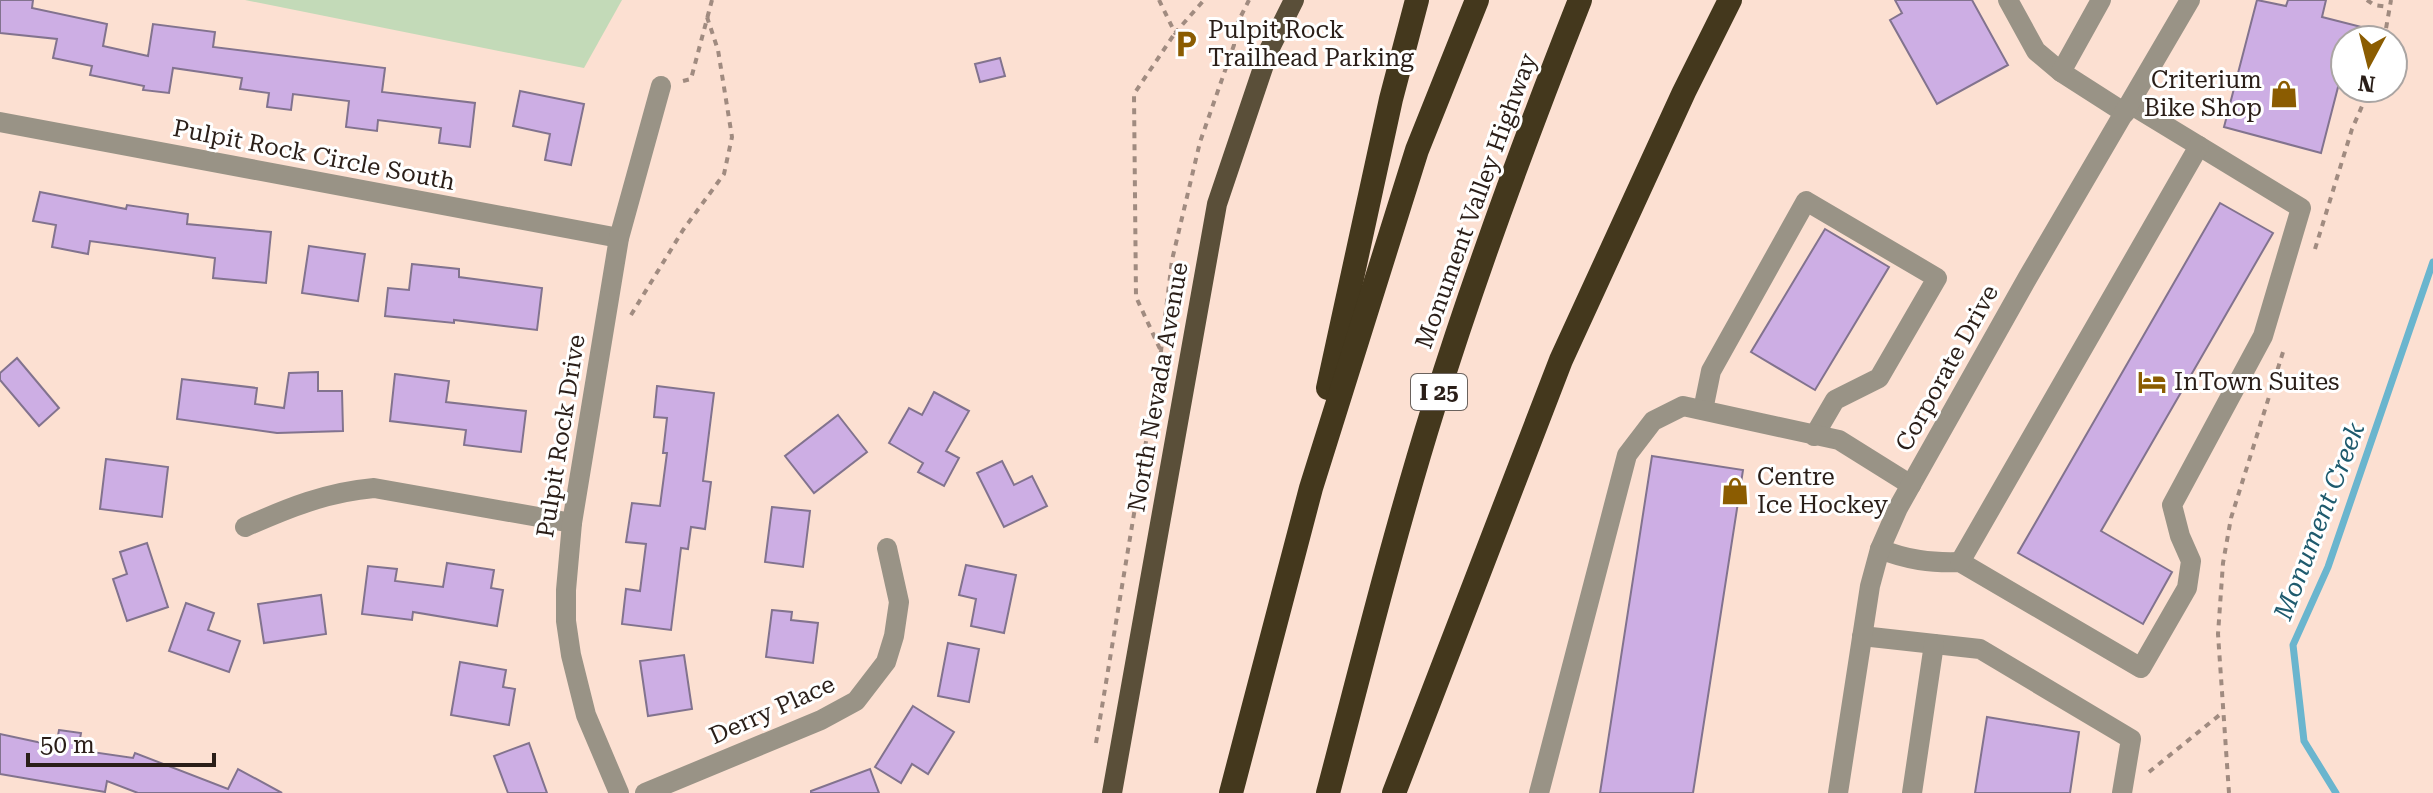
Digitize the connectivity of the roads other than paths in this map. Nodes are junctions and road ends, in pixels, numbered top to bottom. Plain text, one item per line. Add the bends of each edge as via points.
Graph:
1 (1294, 0) edge
2 (1417, 0) edge
3 (1477, 0) edge
4 (1580, 0) edge
5 (1730, 0) edge
6 (2008, 0) edge
7 (2190, 0) edge
8 (2099, 1) edge
9 (2061, 72) junction
10 (661, 86) road end
11 (2127, 108) junction
12 (0, 122) edge
13 (2199, 146) junction
14 (619, 238) junction
15 (1703, 410) junction
16 (1814, 436) junction
17 (1911, 485) junction
18 (572, 523) junction
19 (245, 527) dead end
20 (887, 548) dead end
21 (1880, 549) junction
22 (1960, 562) junction
23 (1286, 582) junction
24 (1862, 636) junction
25 (1934, 644) junction
26 (619, 793) edge
27 (645, 793) edge
28 (1112, 793) edge
29 (1231, 793) edge
30 (1328, 793) edge
31 (1394, 793) edge
32 (1539, 793) edge
33 (1838, 793) edge
34 (1912, 793) edge
35 (2122, 793) edge

1 - 28 main road, North Nevada Avenue via 1269,50 1217,204
2 - 23 highway
3 - 23 highway via 1417,150
4 - 30 highway, Monument Valley Highway / I 25 via 1509,180 1434,407
5 - 31 highway via 1561,360
6 - 9 street via 2036,51
7 - 11 street, Corporate Drive
8 - 9 street
9 - 11 street
10 - 14 street, Pulpit Rock Drive
11 - 13 street
11 - 17 street, Corporate Drive
12 - 14 street, Pulpit Rock Circle South
13 - 22 street
13 - 22 street via 2301,208 2263,336 2172,505 2191,561 2187,588 2159,639 2141,668
14 - 18 street, Pulpit Rock Drive
15 - 16 street
15 - 16 street via 1711,371 1806,201 1937,278 1879,378 1835,400
15 - 32 street via 1683,406 1653,421 1627,455
16 - 17 street via 1839,440
17 - 21 street, Corporate Drive
18 - 19 street via 374,488 293,505
18 - 26 street, Pulpit Rock Drive via 566,590 571,655 586,715
20 - 27 street, Derry Place via 899,602 894,636 886,662 856,701
21 - 22 street via 1904,559
21 - 24 street, Corporate Drive
23 - 29 highway
24 - 25 street
24 - 33 street, Corporate Drive
25 - 34 street
25 - 35 street via 1980,649 2131,739

